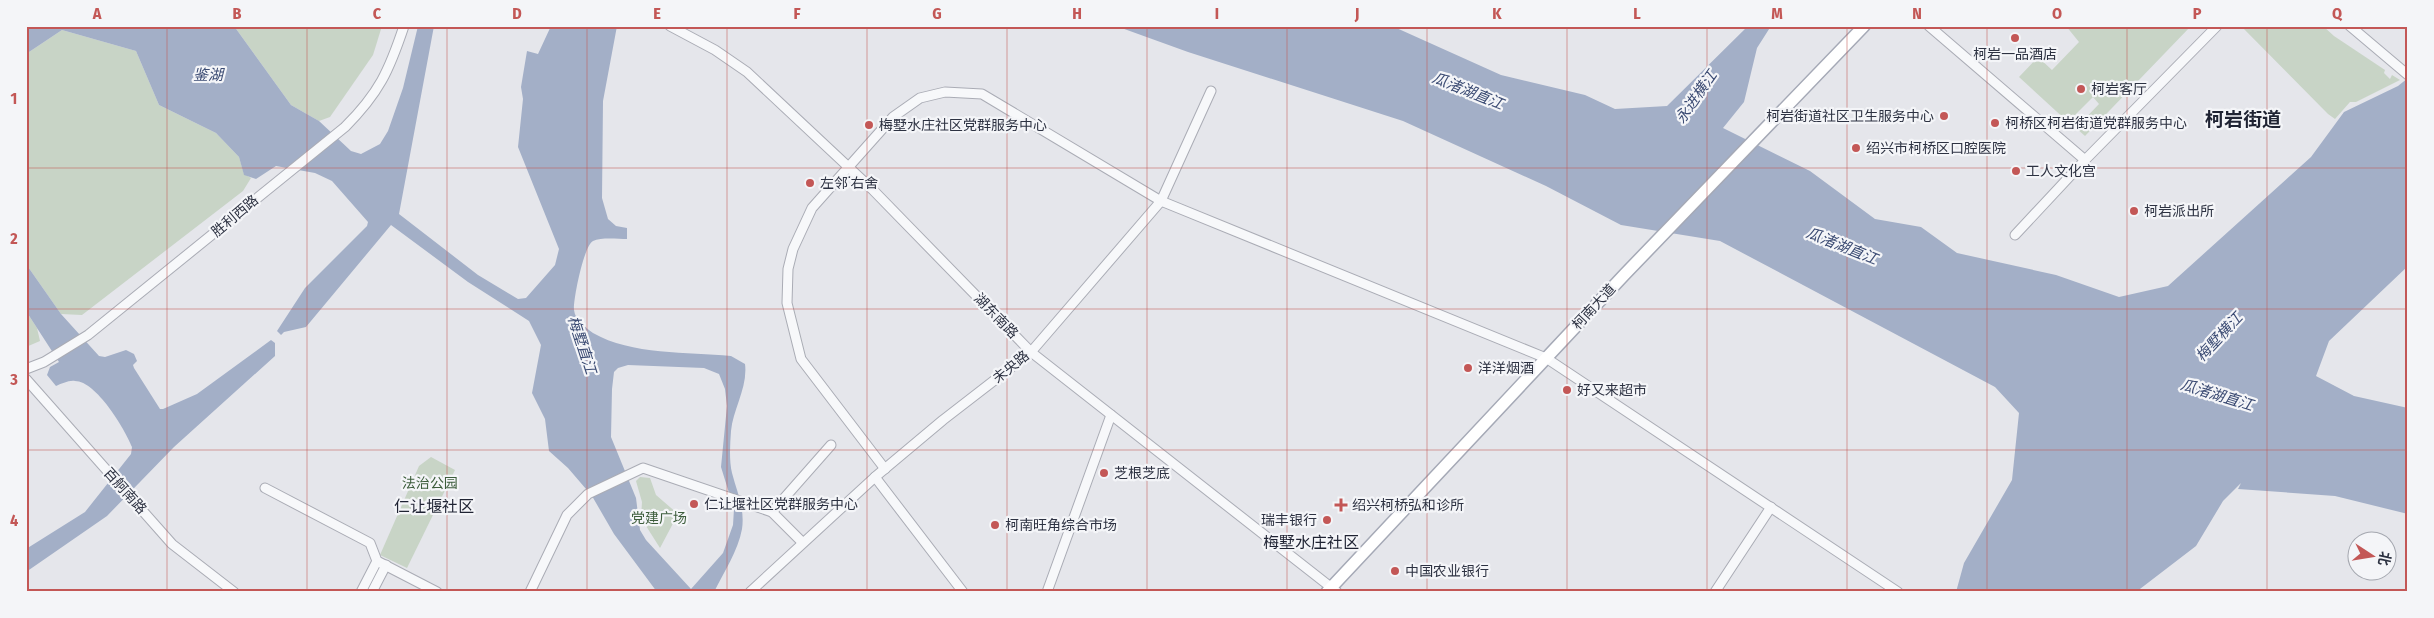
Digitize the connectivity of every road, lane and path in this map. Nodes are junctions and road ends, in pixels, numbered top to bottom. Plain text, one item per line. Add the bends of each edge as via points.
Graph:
1 (404, 26) edge
2 (670, 26) edge
3 (1864, 26) edge
4 (1929, 26) edge
5 (2217, 26) edge
6 (2350, 26) edge
7 (2408, 75) edge
8 (1211, 91) dead end
9 (2085, 160) junction
10 (847, 166) junction
11 (1162, 201) junction
12 (2015, 235) dead end
13 (1031, 352) junction
14 (1546, 358) junction
15 (26, 369) edge
16 (26, 379) edge
17 (1111, 415) junction
18 (831, 444) dead end
19 (885, 469) junction
20 (875, 477) junction
21 (265, 488) dead end
22 (1771, 507) junction
23 (772, 512) junction
24 (802, 542) junction
25 (377, 561) junction
26 (386, 565) junction
27 (1331, 590) edge
28 (234, 592) edge
29 (361, 592) edge
30 (372, 592) edge
31 (436, 592) edge
32 (530, 592) edge
33 (750, 592) edge
34 (963, 592) edge
35 (1047, 592) edge
36 (1715, 592) edge
37 (1898, 592) edge

1 - 15 street, 胜利西路 via 390,69 379,88 344,127 88,335 44,362
2 - 10 street, 湖东南路 via 715,50 746,72
3 - 14 main road, 柯南大道
4 - 9 street
5 - 9 street
6 - 7 street
8 - 11 street, 未央路
9 - 12 street
10 - 11 street via 893,116 920,98 945,92 982,94
10 - 13 street, 湖东南路
10 - 19 street via 812,208 799,234 788,269 787,303 801,359
11 - 13 street, 未央路
11 - 14 street
13 - 17 street, 湖东南路
13 - 19 street, 未央路
14 - 22 street
14 - 27 main road, 柯南大道
16 - 28 street, 百舸南路 via 172,544
17 - 27 street, 湖东南路
17 - 35 street
18 - 23 street
19 - 20 street, 未央路
20 - 24 street, 未央路
20 - 34 street
21 - 25 street via 370,543
22 - 36 street
22 - 37 street
23 - 24 street
23 - 32 street via 643,468 633,471 588,494 567,516
24 - 33 street, 未央路
25 - 26 street
25 - 29 street
26 - 30 street
26 - 31 street

